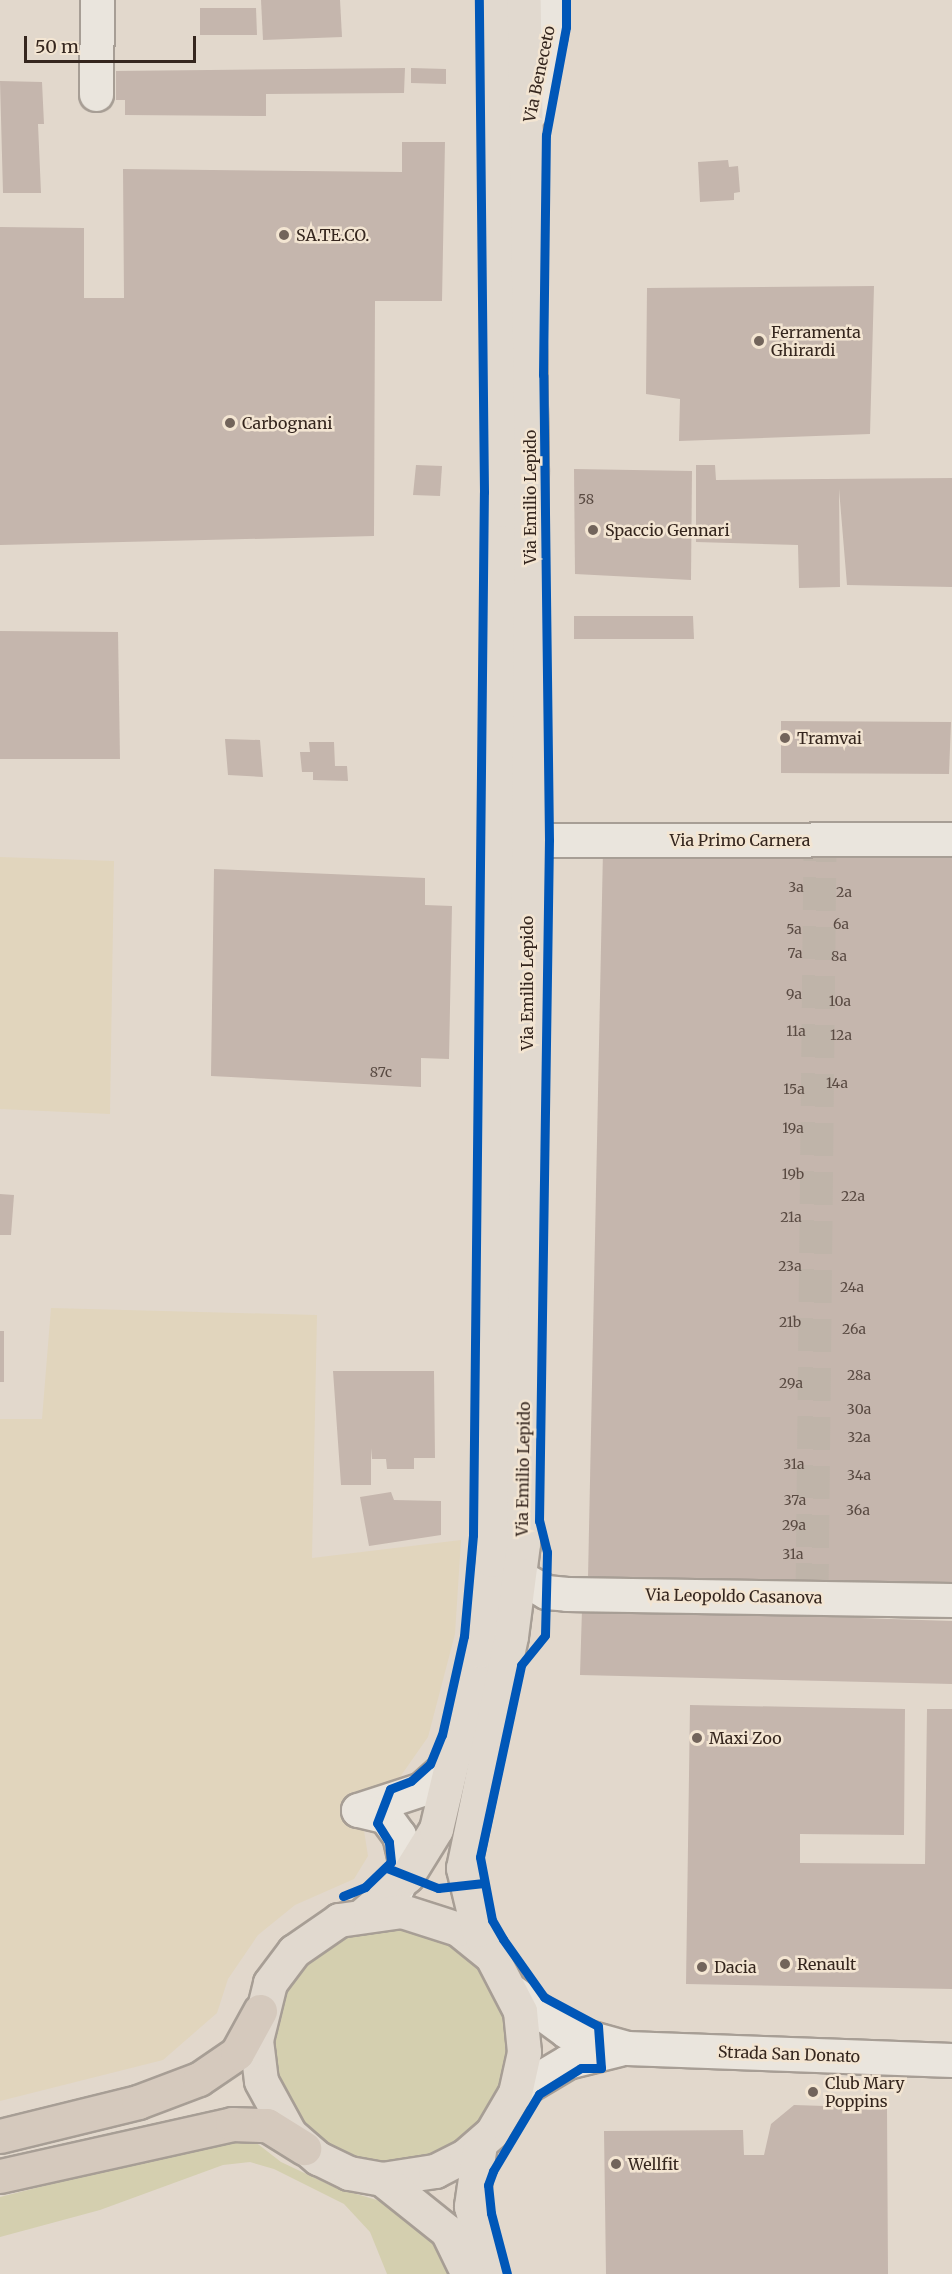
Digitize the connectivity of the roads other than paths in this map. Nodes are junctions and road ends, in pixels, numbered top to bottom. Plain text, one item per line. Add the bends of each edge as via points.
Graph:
1 (96, 0) edge
2 (496, 0) edge
3 (525, 0) edge
4 (550, 0) edge
5 (96, 94) dead end
6 (527, 147) junction
7 (952, 839) edge
8 (528, 840) junction
9 (520, 1577) junction
10 (952, 1600) edge
11 (458, 1738) junction
12 (397, 1888) junction
13 (365, 1913) junction
14 (490, 1955) junction
15 (513, 1992) junction
16 (260, 2011) junction
17 (627, 2048) junction
18 (952, 2060) edge
19 (515, 2093) junction
20 (0, 2136) edge
21 (480, 2144) junction
22 (304, 2148) junction
23 (0, 2175) edge
24 (382, 2179) junction
25 (468, 2274) edge
26 (489, 2274) edge

1 - 5 street
2 - 11 main road, Via Emilio Lepido via 501,522 494,1524 485,1616
3 - 6 main road, Via Emilio Lepido
4 - 6 street, Via Beneceto via 550,34
6 - 8 main road, Via Emilio Lepido
7 - 8 street, Via Primo Carnera
8 - 9 main road, Via Emilio Lepido
9 - 10 street, Via Leopoldo Casanova via 546,1592 567,1594
9 - 14 main road, Via Emilio Lepido via 463,1859 468,1903
11 - 12 main road, Via Emilio Lepido via 430,1844
11 - 12 street, Via Emilio Lepido via 448,1764 422,1789 358,1810 381,1814 399,1835 406,1866
12 - 13 main road, Via Emilio Lepido
13 - 14 main road via 402,1911 440,1920
13 - 16 main road via 325,1927 294,1951 270,1983
14 - 15 main road
15 - 17 street, Strada San Donato via 566,2031
15 - 19 main road via 524,2042
16 - 20 highway via 237,2053 199,2079 138,2102
16 - 22 main road via 256,2040 261,2081 277,2117
17 - 18 street, Strada San Donato
17 - 19 street, Strada San Donato via 567,2062
19 - 21 main road
21 - 24 main road via 435,2171
21 - 26 main road via 471,2206
22 - 23 highway via 267,2125 232,2124
22 - 24 main road via 349,2172
24 - 25 main road via 447,2231

